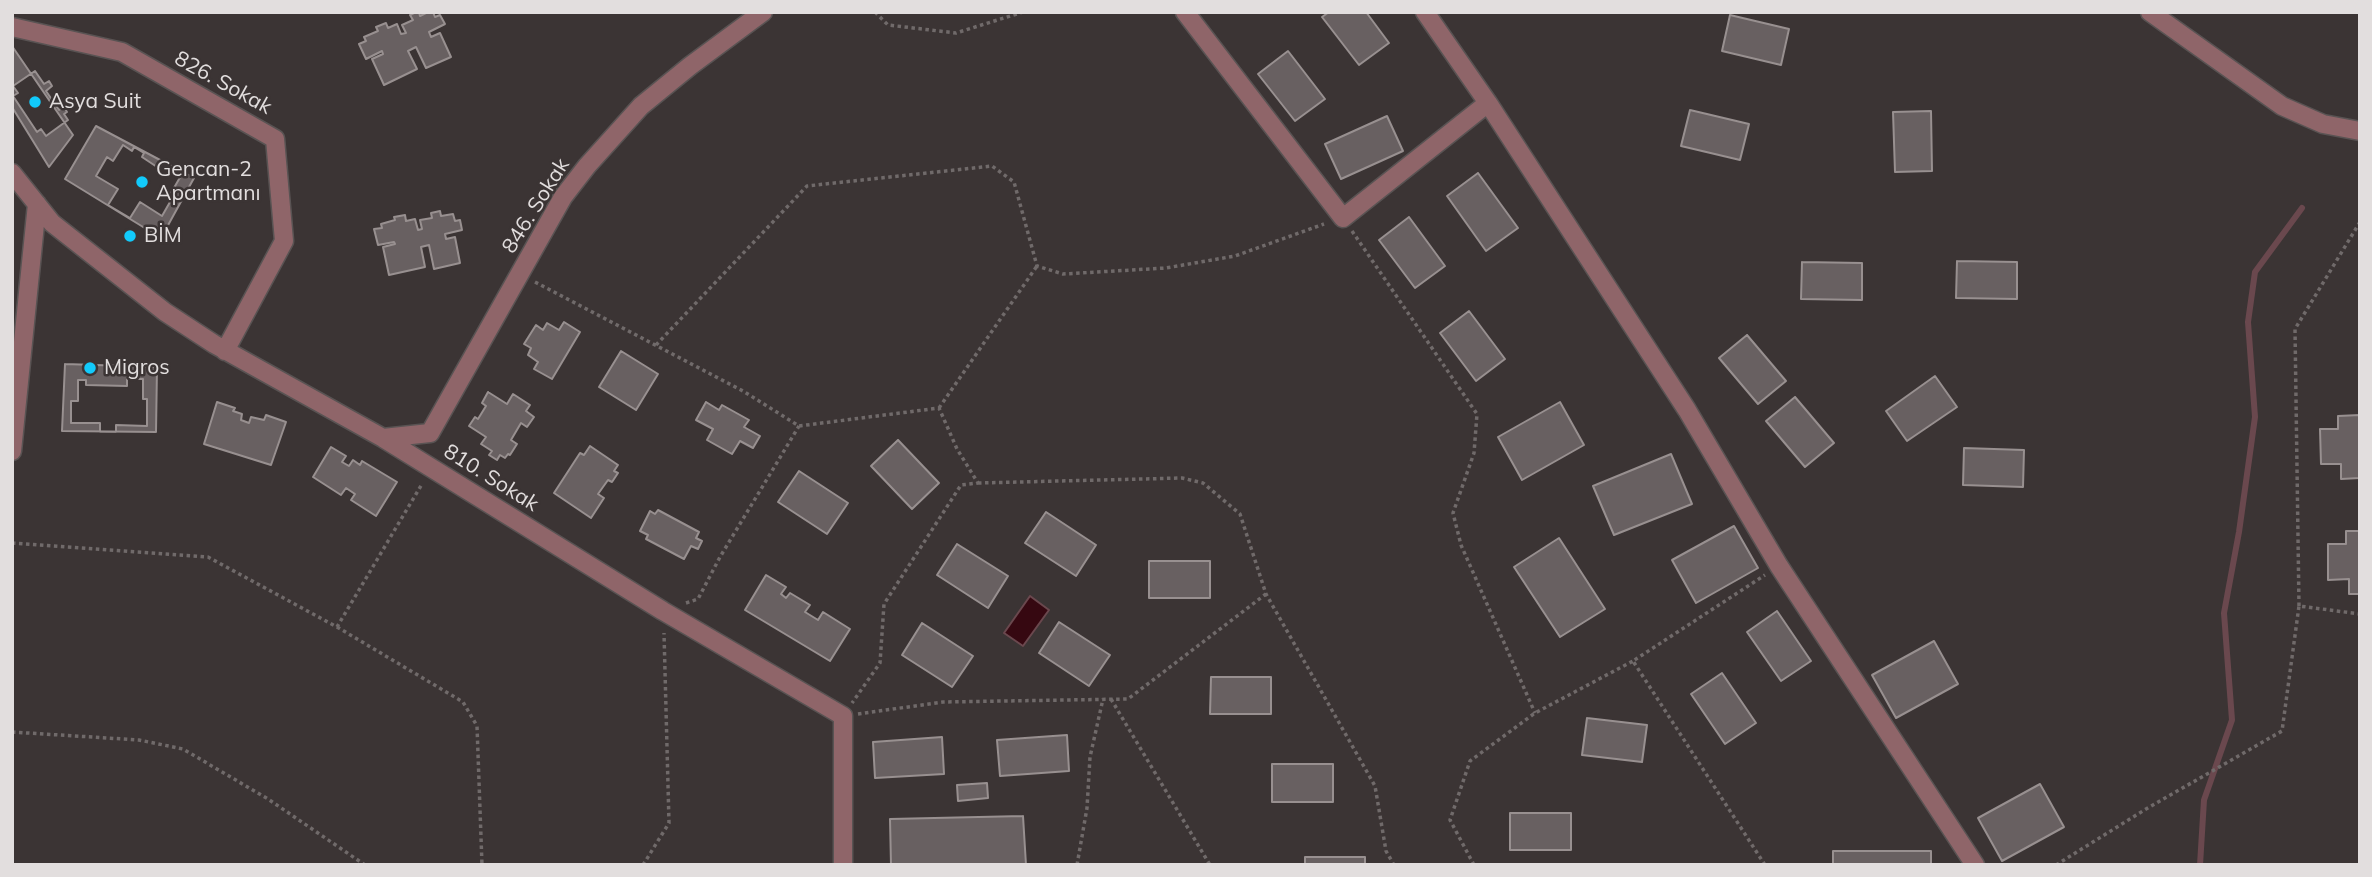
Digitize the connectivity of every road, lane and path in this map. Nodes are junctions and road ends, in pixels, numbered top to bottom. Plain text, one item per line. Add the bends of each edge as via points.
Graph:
1 (763, 12) edge
2 (876, 12) edge
3 (1023, 12) edge
4 (1185, 12) edge
5 (1425, 12) edge
6 (2150, 12) edge
7 (12, 27) edge
8 (1489, 103) junction
9 (2360, 131) edge
10 (12, 173) edge
11 (37, 204) junction
12 (1343, 218) junction
13 (2360, 222) edge
14 (1037, 266) junction
15 (520, 274) junction
16 (17, 340) edge
17 (656, 345) junction
18 (225, 351) junction
19 (939, 408) junction
20 (799, 426) junction
21 (383, 438) junction
22 (12, 451) edge
23 (432, 468) junction
24 (978, 483) junction
25 (12, 543) edge
26 (1779, 566) junction
27 (1266, 594) junction
28 (2299, 606) junction
29 (663, 611) junction
30 (2360, 614) edge
31 (337, 626) junction
32 (1633, 661) junction
33 (1103, 699) junction
34 (1111, 699) junction
35 (1535, 713) junction
36 (842, 716) junction
37 (12, 732) edge
38 (365, 865) edge
39 (482, 865) edge
40 (643, 865) edge
41 (843, 865) edge
42 (1077, 865) edge
43 (1210, 865) edge
44 (1394, 865) edge
45 (1474, 865) edge
46 (1765, 865) edge
47 (1975, 865) edge
48 (2056, 865) edge

1 - 15 street, 846. Sokak via 641,106 563,197
2 - 3 path via 888,25 956,33
4 - 12 street
5 - 8 street
6 - 9 street via 2282,106 2323,124
7 - 18 street, 826. Sokak via 122,52 275,139 284,241
8 - 12 street
8 - 26 street via 1687,410
10 - 11 street, 810. Sokak
11 - 16 street
11 - 18 street, 810. Sokak via 52,223
12 - 14 path via 1235,256 1166,268 1063,274
12 - 35 path via 1477,414 1474,453 1453,513 1461,545
13 - 28 path via 2295,329
14 - 17 path via 1014,182 992,166 807,186
14 - 19 path
15 - 17 path
15 - 21 street, 846. Sokak via 430,433
16 - 22 street
17 - 20 path
18 - 21 street, 810. Sokak
19 - 20 path
19 - 24 path
20 - 29 path via 698,599
21 - 23 street, 810. Sokak
23 - 29 street, 810. Sokak
23 - 31 path
24 - 27 path via 1182,478 1203,483 1240,514
24 - 36 path via 961,485 884,604 880,663
25 - 31 path via 208,557
26 - 32 path
26 - 47 street
27 - 34 path via 1128,699
27 - 44 path via 1376,786 1386,851
28 - 30 path
28 - 48 path via 2282,731
29 - 36 street, 810. Sokak
29 - 40 path via 669,823
31 - 39 path via 463,702 477,726
32 - 35 path
32 - 46 path
33 - 34 path
33 - 36 path via 943,702
33 - 42 path via 1090,757
34 - 43 path
35 - 45 path via 1470,761 1450,820
36 - 41 street
37 - 38 path via 139,740 183,749 268,799

